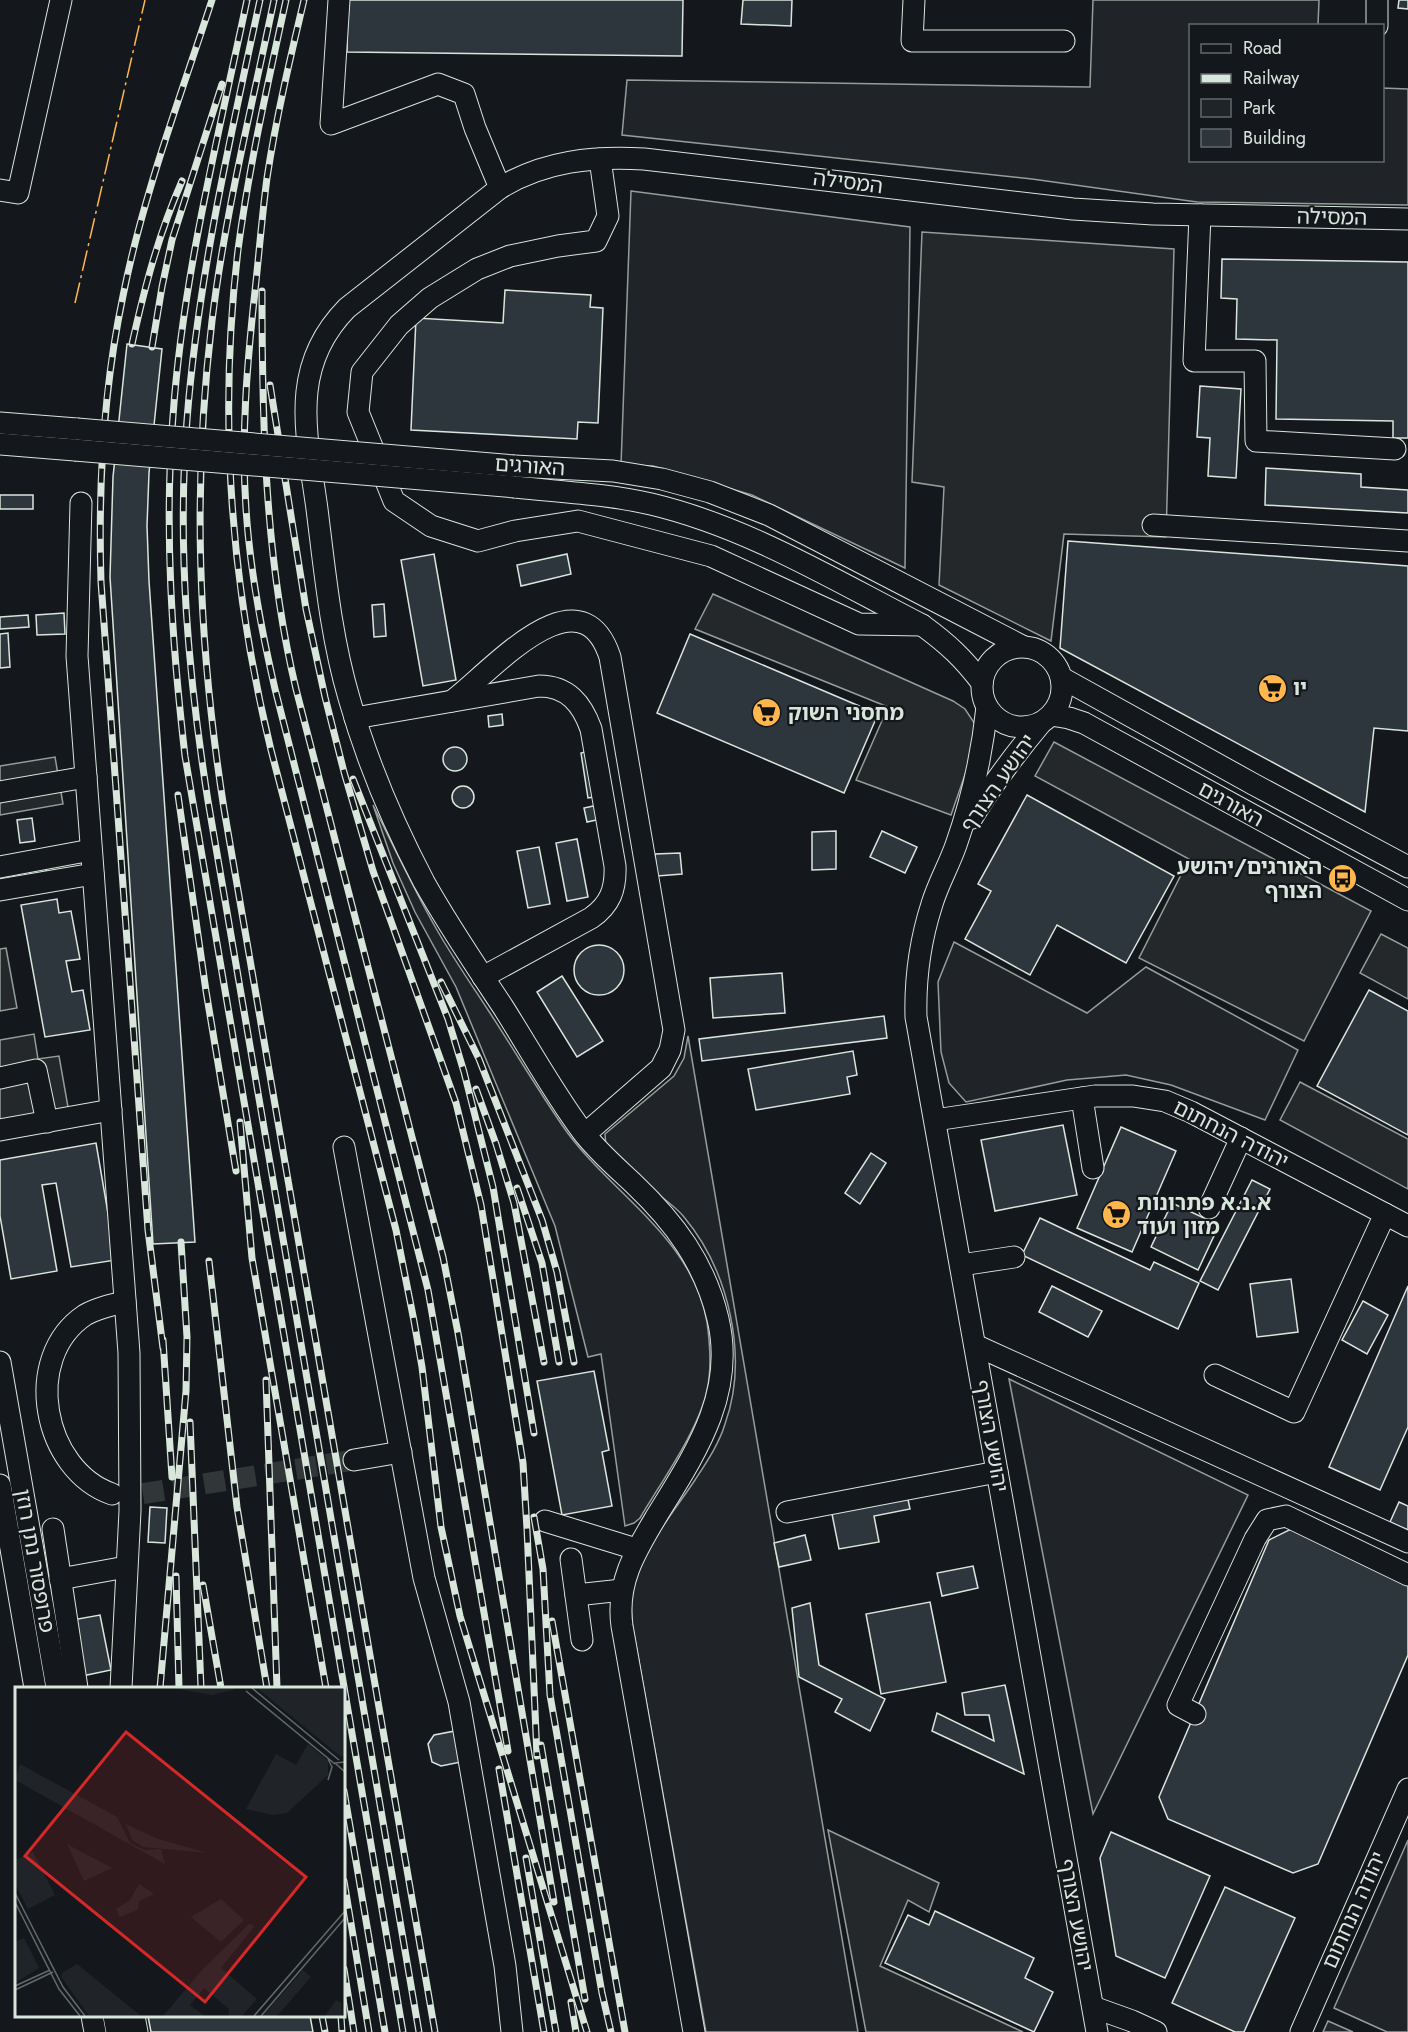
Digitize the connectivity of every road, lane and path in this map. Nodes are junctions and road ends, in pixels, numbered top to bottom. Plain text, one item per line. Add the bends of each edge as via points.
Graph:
1 (61, 0) edge
2 (339, 0) edge
3 (914, 0) edge
4 (1377, 0) edge
5 (1377, 24) edge
6 (1064, 41) dead end
7 (600, 159) junction
8 (500, 188) junction
9 (0, 190) edge
10 (1200, 215) junction
11 (1408, 219) edge
12 (0, 415) edge
13 (0, 423) edge
14 (42, 426) junction
15 (0, 444) edge
16 (1395, 449) dead end
17 (69, 450) junction
18 (0, 456) edge
19 (81, 503) dead end
20 (1153, 525) dead end
21 (1408, 541) edge
22 (922, 625) junction
23 (1022, 646) junction
24 (1062, 678) junction
25 (982, 683) junction
26 (452, 701) junction
27 (987, 706) junction
28 (355, 718) junction
29 (1046, 719) junction
30 (86, 777) junction
31 (0, 792) edge
32 (956, 844) junction
33 (91, 850) junction
34 (1407, 866) edge
35 (0, 867) edge
36 (93, 874) junction
37 (0, 890) edge
38 (1408, 900) edge
39 (483, 977) junction
40 (0, 1078) edge
41 (1082, 1098) junction
42 (111, 1110) junction
43 (934, 1120) junction
44 (47, 1122) junction
45 (0, 1130) edge
46 (585, 1134) junction
47 (1241, 1138) junction
48 (344, 1147) dead end
49 (1093, 1168) dead end
50 (1209, 1208) dead end
51 (1385, 1214) junction
52 (1408, 1226) edge
53 (1014, 1257) dead end
54 (960, 1265) junction
55 (125, 1302) junction
56 (975, 1345) junction
57 (0, 1362) edge
58 (1215, 1375) dead end
59 (400, 1452) junction
60 (354, 1460) tunnel mouth
61 (997, 1472) junction
62 (0, 1485) edge
63 (112, 1494) tunnel mouth
64 (787, 1512) dead end
65 (545, 1521) dead end
66 (53, 1529) dead end
67 (1408, 1542) edge
68 (636, 1549) junction
69 (572, 1559) dead end
70 (126, 1567) junction
71 (1408, 1575) edge
72 (60, 1579) junction
73 (622, 1590) junction
74 (576, 1595) junction
75 (582, 1640) dead end
76 (35, 1687) edge
77 (57, 1687) edge
78 (77, 1687) edge
79 (121, 1687) edge
80 (1195, 1714) dead end
81 (1408, 1789) edge
82 (1093, 2007) junction
83 (92, 2017) edge
84 (114, 2017) edge
85 (134, 2017) edge
86 (1135, 2027) edge
87 (95, 2032) edge
88 (117, 2032) edge
89 (137, 2032) edge
90 (512, 2032) edge
91 (694, 2032) edge
92 (1098, 2032) edge
93 (1156, 2032) edge
94 (1301, 2032) edge

1 - 9 street via 18,193
2 - 8 street via 331,124 438,84 464,94
3 - 6 street via 912,41
4 - 5 street
7 - 8 street, המסילה via 541,169
7 - 10 street, המסילה via 644,159 1073,209
7 - 22 street via 608,216 596,241 510,256 477,269 430,298 399,325 362,372 358,412 393,501 431,526 478,542 514,531 578,521 711,556 859,624
8 - 28 street, המסילה via 347,308 324,336 314,358 306,412 333,634
10 - 11 street, המסילה
10 - 16 street via 1194,361 1255,361 1256,441
12 - 14 street
13 - 14 street, האורגים
14 - 23 street, האורגים, bridge via 613,471 662,479 770,515
15 - 17 street, האורגים
17 - 18 street
17 - 22 street, האורגים, bridge via 515,487 650,504 754,538
19 - 30 street via 77,656
20 - 21 street
22 - 25 street, האורגים via 964,659
23 - 24 street via 1048,656
23 - 25 street via 999,653 990,661
24 - 29 street via 1059,704
24 - 34 street, האורגים
25 - 27 street
26 - 28 street
26 - 39 street via 539,686 560,689 577,701 591,729 615,866 613,893 596,914
26 - 46 street via 516,647 565,620 592,627 602,637 610,657 674,1030 661,1068
27 - 29 street via 1004,723 1016,726 1029,727
27 - 32 street, יהושע הצורף via 975,779
28 - 39 street, המסילה via 380,790 409,853
29 - 32 street, יהושע הצורף via 986,794
29 - 38 street, האורגים via 1069,718 1084,723
30 - 31 street
30 - 33 street
32 - 43 street, יהושע הצורף via 932,903 915,985 916,1017
33 - 35 street
33 - 36 street
36 - 37 street
36 - 42 street
39 - 46 street, המסילה
40 - 44 street via 36,1070
41 - 43 street, יהודה הנחתום
41 - 47 street, יהודה הנחתום via 1133,1096 1165,1101
41 - 49 street
42 - 44 street
42 - 55 street
43 - 54 street, יהושע הצורף
44 - 45 street
46 - 68 street, המסילה via 683,1237 700,1266 720,1325 722,1364 714,1411 688,1465
47 - 50 street
47 - 51 street, יהודה הנחתום
48 - 59 street
51 - 52 street, יהודה הנחתום
51 - 58 street via 1294,1412
53 - 54 street
54 - 56 street, יהושע הצורף
55 - 63 street via 86,1315 58,1345 48,1375 52,1426 64,1455 90,1484
55 - 70 street via 130,1510
56 - 61 street, יהושע הצורף
56 - 67 street
57 - 77 street, פרופסור נתן רוזן
59 - 60 street
59 - 90 street via 424,1578 459,1702 505,1966
61 - 64 street
61 - 82 street, יהושע הצורף
62 - 76 street, פרופסור נתן רוזן
65 - 68 street
66 - 72 street
68 - 73 street, המסילה
69 - 74 street
70 - 72 street
70 - 79 street
71 - 80 street via 1286,1516 1267,1520 1178,1705
72 - 78 street
73 - 74 street
73 - 91 street, המסילה via 622,1626
74 - 75 street
81 - 94 street, יהודה הנחתום
82 - 86 street
82 - 92 street, יהושע הצורף
83 - 87 street
84 - 88 street
85 - 89 street
86 - 93 street

